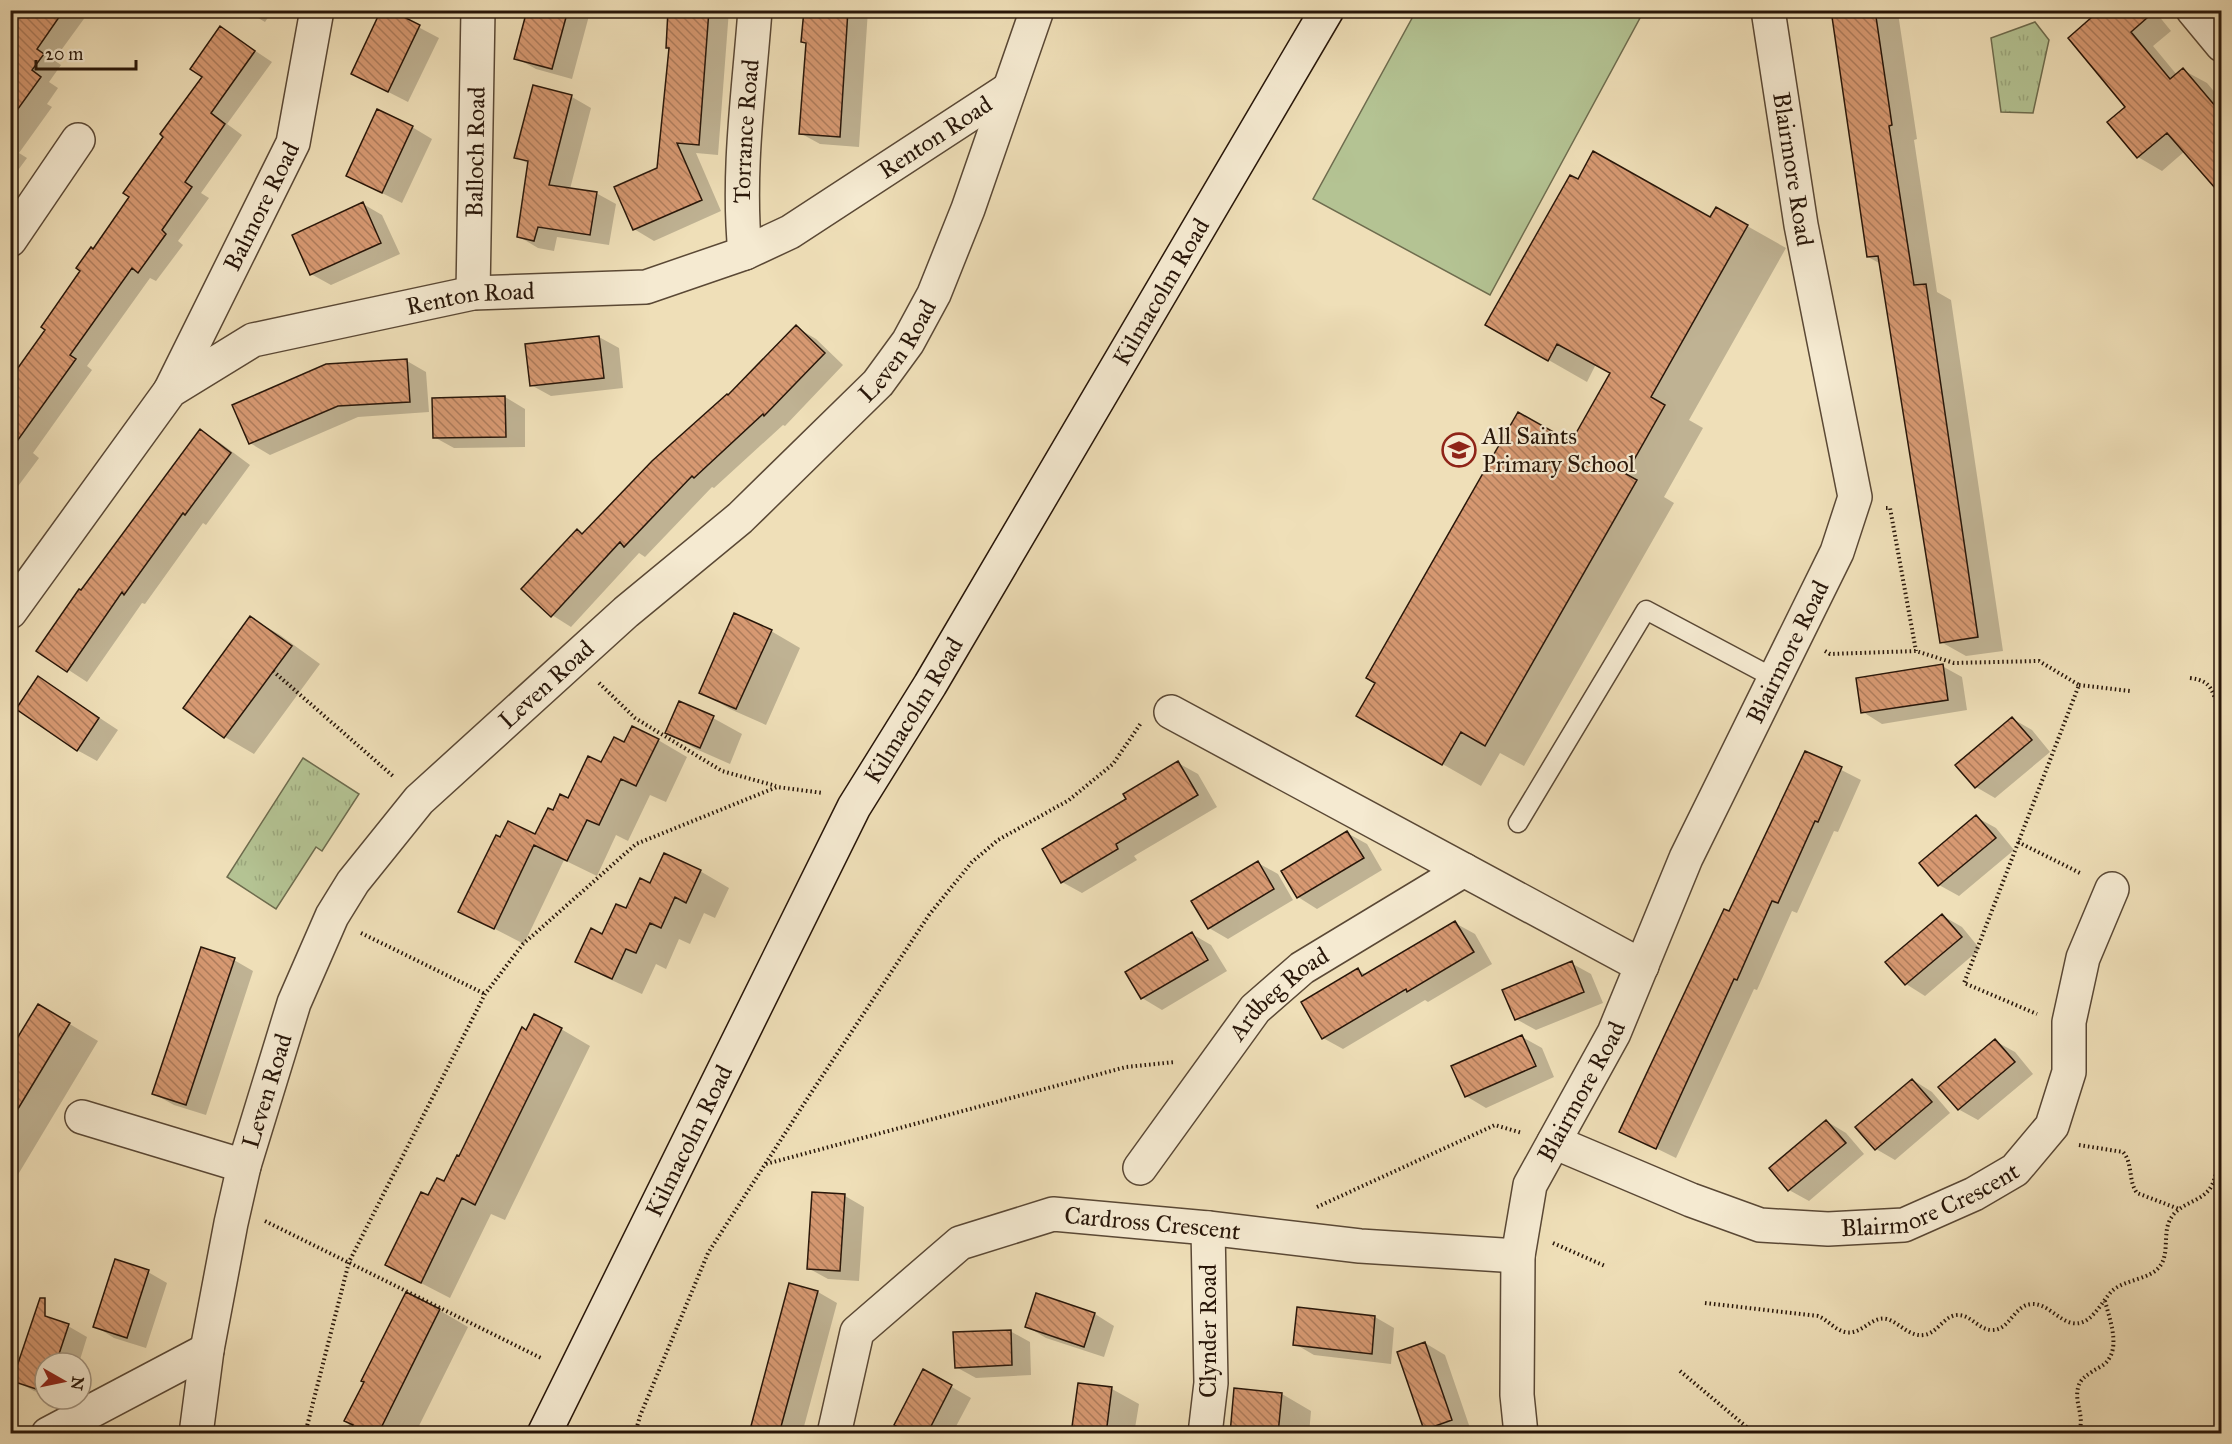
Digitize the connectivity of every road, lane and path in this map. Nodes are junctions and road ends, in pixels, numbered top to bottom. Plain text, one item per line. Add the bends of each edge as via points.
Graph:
1 (317, 10) edge
2 (478, 10) edge
3 (755, 10) edge
4 (1037, 10) edge
5 (1327, 10) edge
6 (1768, 10) edge
7 (2196, 12) edge
8 (2222, 45) edge
9 (1009, 89) junction
10 (78, 140) dead end
11 (10, 240) edge
12 (745, 253) junction
13 (473, 293) junction
14 (170, 391) junction
15 (1854, 502) junction
16 (10, 612) edge
17 (1796, 635) junction
18 (1916, 651) junction
19 (575, 659) junction
20 (273, 671) dead end
21 (1774, 678) junction
22 (2190, 678) dead end
23 (2079, 685) junction
24 (2130, 691) dead end
25 (1171, 712) joint
26 (2222, 712) edge
27 (777, 787) junction
28 (419, 800) junction
29 (854, 807) junction
30 (1518, 824) dead end
31 (2018, 842) junction
32 (1464, 870) junction
33 (2112, 889) joint
34 (331, 918) junction
35 (1642, 966) junction
36 (485, 994) junction
37 (2069, 1028) junction
38 (1219, 1058) junction
39 (82, 1117) dead end
40 (2222, 1122) edge
41 (1554, 1143) junction
42 (2076, 1145) dead end
43 (766, 1164) junction
44 (244, 1166) junction
45 (1140, 1168) dead end
46 (2214, 1181) junction
47 (2222, 1186) edge
48 (235, 1206) junction
49 (1312, 1209) dead end
50 (2179, 1209) junction
51 (1208, 1228) junction
52 (1520, 1242) junction
53 (349, 1262) junction
54 (1605, 1266) dead end
55 (2105, 1300) junction
56 (1705, 1303) dead end
57 (207, 1350) junction
58 (1680, 1371) dead end
59 (573, 1374) junction
60 (48, 1434) edge
61 (196, 1434) edge
62 (305, 1434) edge
63 (544, 1434) edge
64 (635, 1434) edge
65 (834, 1434) edge
66 (1204, 1434) edge
67 (1521, 1434) edge
68 (1755, 1434) edge
69 (2078, 1434) edge

1 - 14 street, Balmore Road via 293,143
2 - 13 street, Balloch Road
3 - 12 street, Torrance Road via 742,182
4 - 9 street, Leven Road
5 - 29 street, Kilmacolm Road via 930,685
6 - 15 street, Blairmore Road via 1801,225 1848,452
7 - 8 street
9 - 12 street, Renton Road via 790,232
9 - 19 street, Leven Road via 934,294 908,342 878,383 740,518
10 - 11 street
12 - 13 street, Renton Road via 646,287
13 - 14 street, Renton Road via 253,340
14 - 16 street, Renton Road
15 - 17 street, Blairmore Road via 1837,552
15 - 18 path via 1890,508
17 - 18 path via 1830,654
17 - 21 street, Blairmore Road
18 - 23 path via 1954,663 2039,661
19 - 27 path via 635,718 722,771
19 - 28 street, Leven Road
20 - 28 path
21 - 30 lane via 1646,610
21 - 35 street, Blairmore Road via 1686,858
22 - 26 path via 2211,686
23 - 24 path
23 - 31 path
25 - 32 street
25 - 43 path via 1146,717 1113,764 1069,800 998,840 972,862 929,915
27 - 29 path via 830,794
27 - 36 path via 636,844 523,944
28 - 34 street, Leven Road via 353,882
29 - 59 street, Kilmacolm Road
31 - 33 path
31 - 37 path via 1964,983
32 - 35 street
32 - 38 street, Ardbeg Road via 1302,968 1254,1009
33 - 37 street, Blairmore Crescent via 2083,958
34 - 36 path
34 - 44 street, Leven Road via 294,1003
35 - 41 street, Blairmore Road via 1614,1033
36 - 53 path
37 - 41 street, Blairmore Crescent via 2069,1072 2052,1126 2015,1170 1974,1194 1904,1225 1760,1225
38 - 43 path via 1126,1067
38 - 45 street, Ardbeg Road
39 - 44 street
40 - 46 path via 2217,1134
41 - 49 path via 1495,1125
41 - 52 street, Blairmore Road via 1530,1185
42 - 50 path via 2122,1152 2138,1193
43 - 64 path via 708,1253
44 - 48 street, Leven Road
46 - 47 path
46 - 50 path via 2205,1195
48 - 53 path
48 - 57 street, Leven Road
50 - 55 path via 2169,1220 2160,1266 2121,1285
51 - 52 street, Cardross Crescent via 1360,1246
51 - 65 street, Cardross Crescent via 1053,1214 960,1243 857,1332
51 - 66 street, Clynder Road via 1211,1383
52 - 54 path
52 - 67 street, Blairmore Road via 1517,1395
53 - 59 path
53 - 62 path
55 - 56 path via 2083,1323 2071,1323 2031,1304 1994,1330 1956,1315 1922,1335 1913,1335 1887,1319 1847,1333 1818,1316
55 - 69 path via 2113,1350 2109,1359 2081,1380 2078,1387 2082,1414
57 - 60 street
57 - 61 street, Leven Road
58 - 68 path
59 - 63 street, Kilmacolm Road

